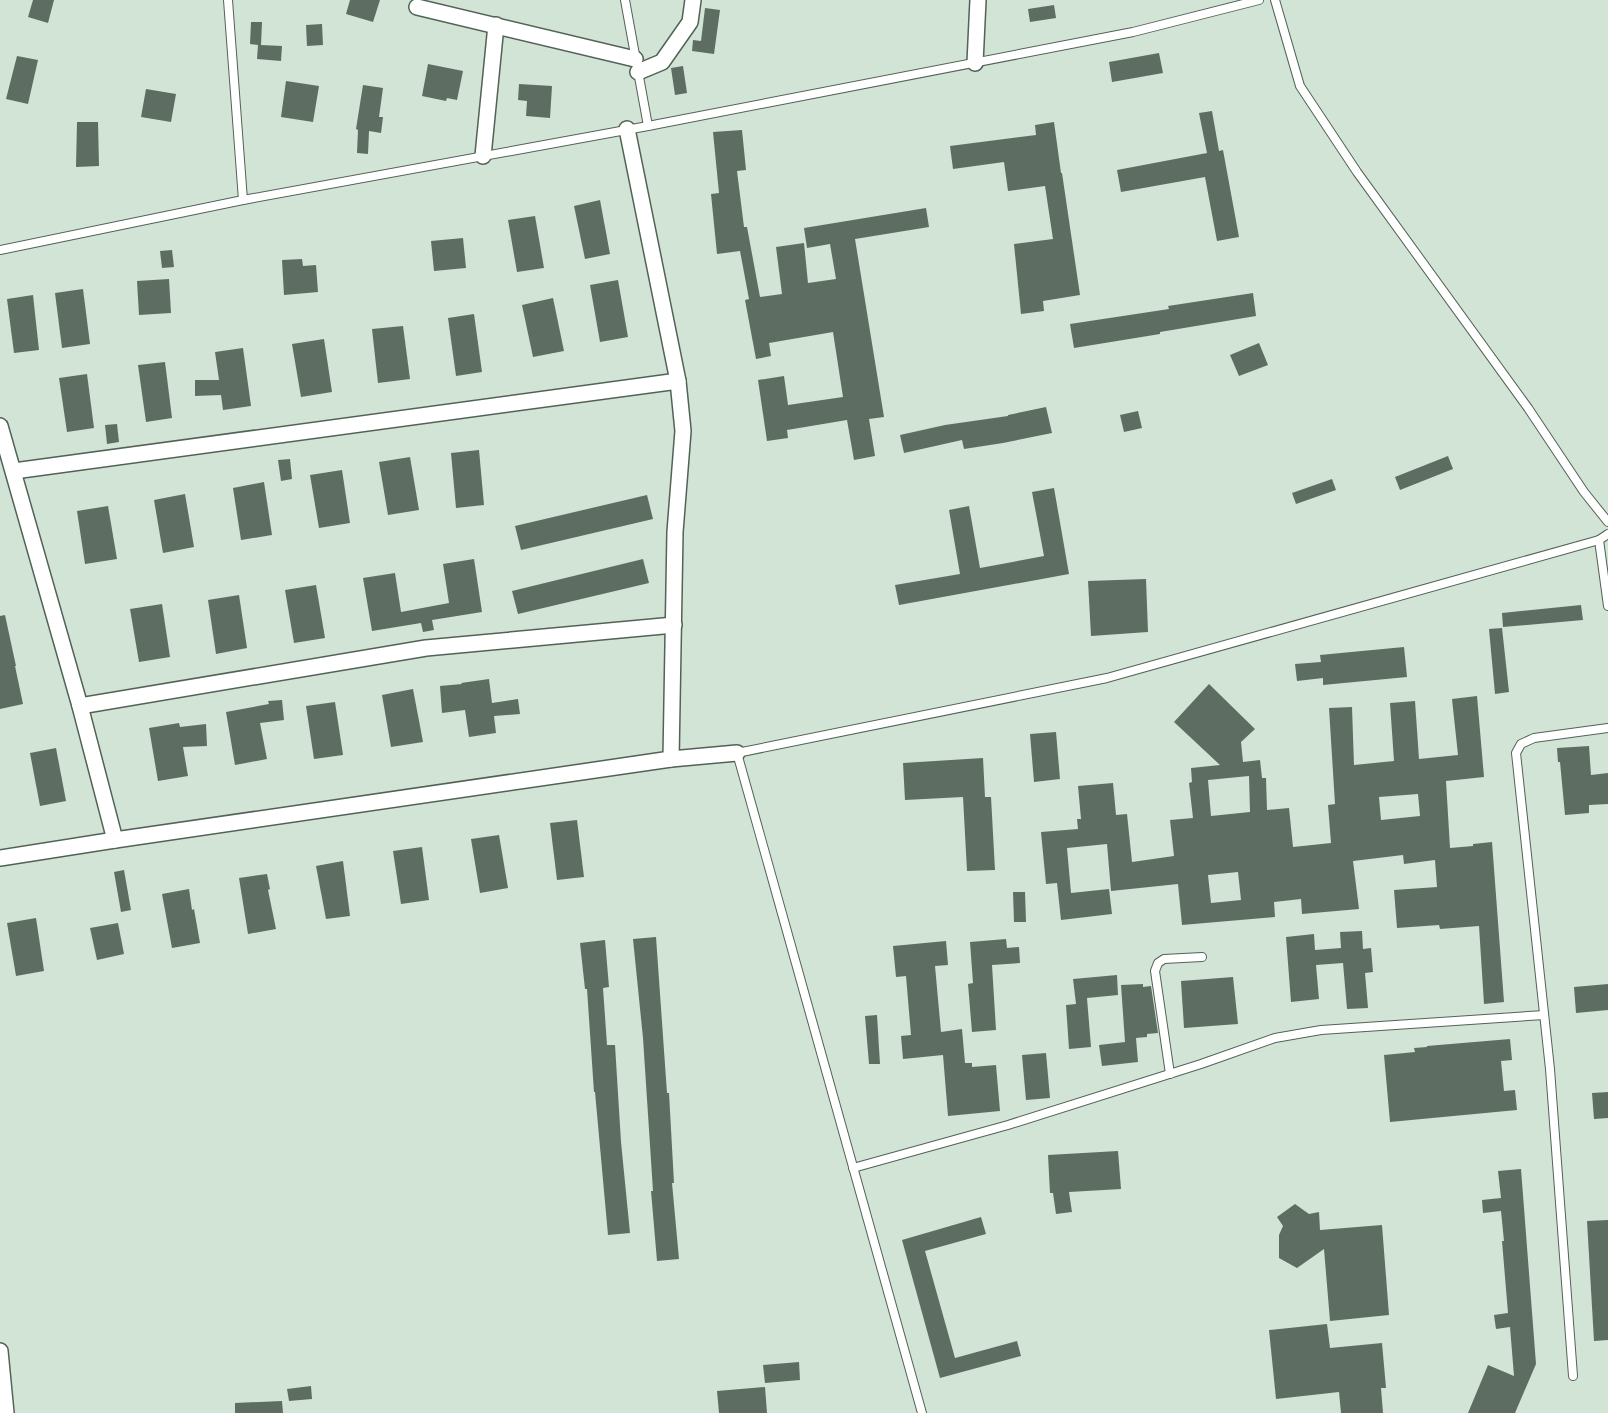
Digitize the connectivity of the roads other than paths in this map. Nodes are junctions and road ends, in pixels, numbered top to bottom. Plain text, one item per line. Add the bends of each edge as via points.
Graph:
1 (228, 0) edge
2 (625, 0) edge
3 (693, 0) edge
4 (978, 0) edge
5 (1259, 0) edge
6 (1275, 0) edge
7 (417, 7) dead end
8 (496, 25) junction
9 (975, 63) junction
10 (637, 66) junction
11 (648, 126) junction
12 (627, 129) junction
13 (483, 156) junction
14 (243, 200) junction
15 (0, 250) edge
16 (678, 381) junction
17 (0, 426) edge
18 (14, 471) junction
19 (1608, 522) edge
20 (1608, 534) edge
21 (1599, 540) junction
22 (1608, 606) edge
23 (674, 625) junction
24 (80, 706) junction
25 (1608, 728) edge
26 (737, 753) junction
27 (671, 759) junction
28 (115, 840) junction
29 (0, 858) edge
30 (1202, 957) dead end
31 (1544, 1015) junction
32 (1170, 1074) junction
33 (854, 1168) junction
34 (0, 1351) edge
35 (1572, 1376) dead end
36 (6, 1413) edge
37 (922, 1413) edge

1 - 14 lane
2 - 10 lane
3 - 10 street via 690,22 662,62
4 - 9 street
5 - 9 lane via 1133,32
6 - 19 lane via 1300,86 1357,172
7 - 8 street
8 - 10 street
8 - 13 street
9 - 11 lane
10 - 11 lane
11 - 12 lane
12 - 13 lane
12 - 16 street
13 - 14 lane
14 - 15 lane
16 - 18 street
16 - 23 street via 683,431 675,532
17 - 18 street
18 - 24 street
20 - 21 lane
21 - 22 lane
21 - 26 lane via 1107,678
23 - 24 street via 426,648
23 - 27 street
24 - 28 street
25 - 31 lane via 1534,738 1521,744 1516,753
26 - 27 street
26 - 33 lane
27 - 28 street
28 - 29 street
30 - 32 lane via 1164,959 1155,971
31 - 32 lane via 1321,1029 1275,1038
31 - 35 lane
32 - 33 lane
33 - 37 lane
34 - 36 street

